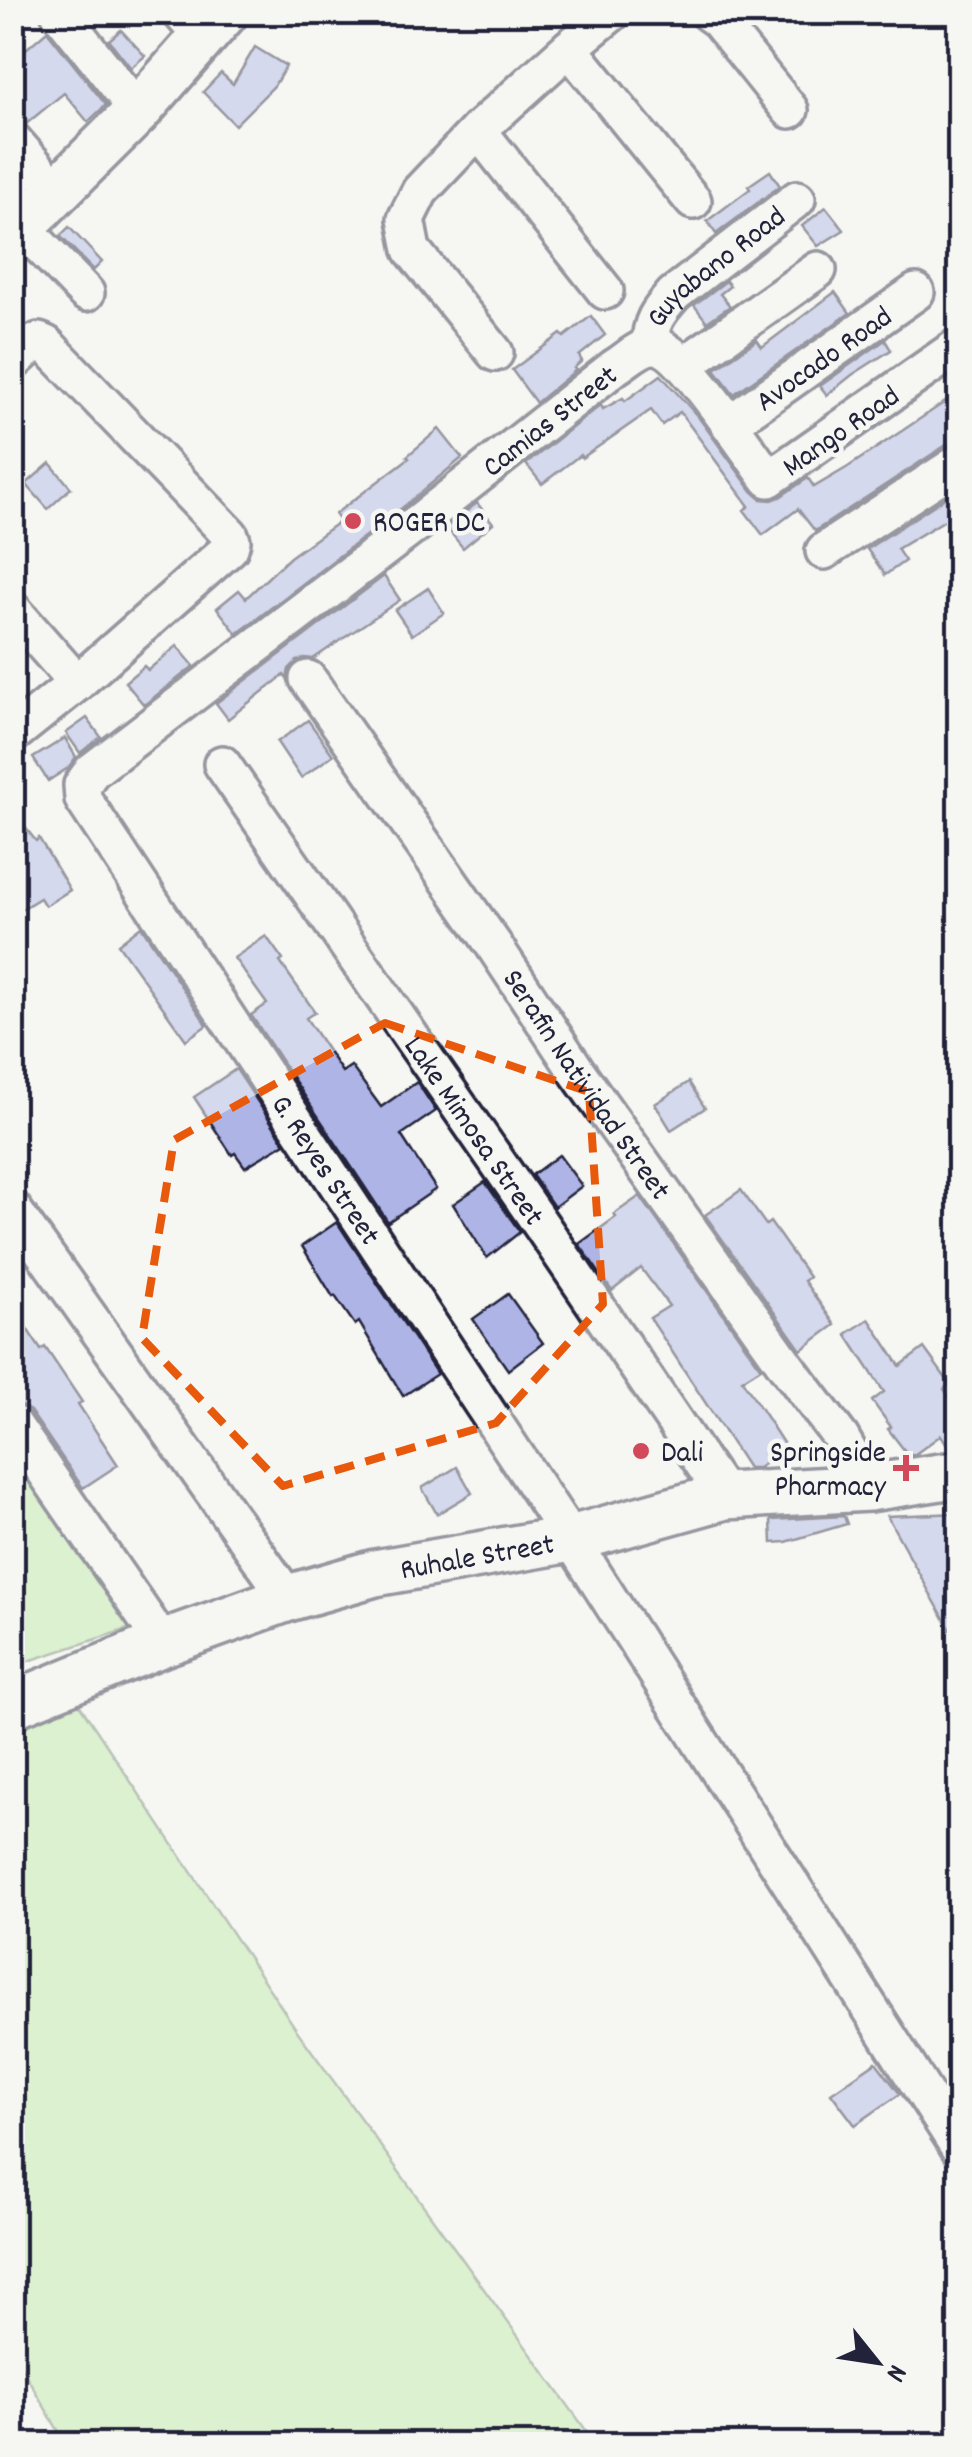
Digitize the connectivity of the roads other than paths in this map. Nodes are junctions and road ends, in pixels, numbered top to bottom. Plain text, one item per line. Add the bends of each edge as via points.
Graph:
1 (60, 12) edge
2 (613, 12) edge
3 (707, 12) edge
4 (202, 22) edge
5 (570, 48) junction
6 (790, 110) dead end
7 (138, 111) junction
8 (478, 130) junction
9 (12, 139) edge
10 (58, 192) junction
11 (797, 199) dead end
12 (693, 201) dead end
13 (17, 232) edge
14 (818, 270) dead end
15 (604, 291) dead end
16 (916, 292) dead end
17 (86, 294) dead end
18 (650, 346) junction
19 (960, 346) edge
20 (494, 353) dead end
21 (12, 362) edge
22 (684, 365) junction
23 (729, 424) junction
24 (960, 462) edge
25 (769, 479) joint
26 (824, 551) dead end
27 (12, 609) edge
28 (308, 679) dead end
29 (77, 684) junction
30 (12, 735) edge
31 (222, 764) dead end
32 (83, 799) joint
33 (12, 1208) edge
34 (12, 1423) edge
35 (960, 1474) edge
36 (868, 1488) junction
37 (725, 1496) junction
38 (571, 1539) junction
39 (288, 1598) junction
40 (163, 1643) junction
41 (12, 1705) edge
42 (960, 2148) edge

1 - 7 street
2 - 5 street
3 - 6 street
4 - 7 street
5 - 8 street
5 - 12 street
7 - 10 street
8 - 15 street
8 - 20 street via 420,192 406,220 412,250
9 - 10 street
10 - 13 street
11 - 18 street, Guyabano Road via 674,294 650,330
13 - 17 street
14 - 22 street
16 - 23 street, Avocado Road
18 - 22 street, Camias Street
18 - 32 street, Camias Street via 92,771 82,785
19 - 25 street, Mango Road
21 - 29 street via 33,344 46,344 232,541
22 - 23 street, Camias Street
23 - 25 street, Camias Street
24 - 26 street
27 - 29 street
28 - 36 street, Serafin Natividad Street via 578,1073 840,1438
29 - 30 street
31 - 37 street, Lake Mimosa Street
32 - 38 street, G. Reyes Street
33 - 39 street
34 - 40 street
35 - 36 street, Ruhale Street
36 - 37 street, Ruhale Street
37 - 38 street, Ruhale Street
38 - 39 street, Ruhale Street via 375,1573
38 - 42 street, G. Reyes Street
39 - 40 street, Ruhale Street
40 - 41 street, Ruhale Street

